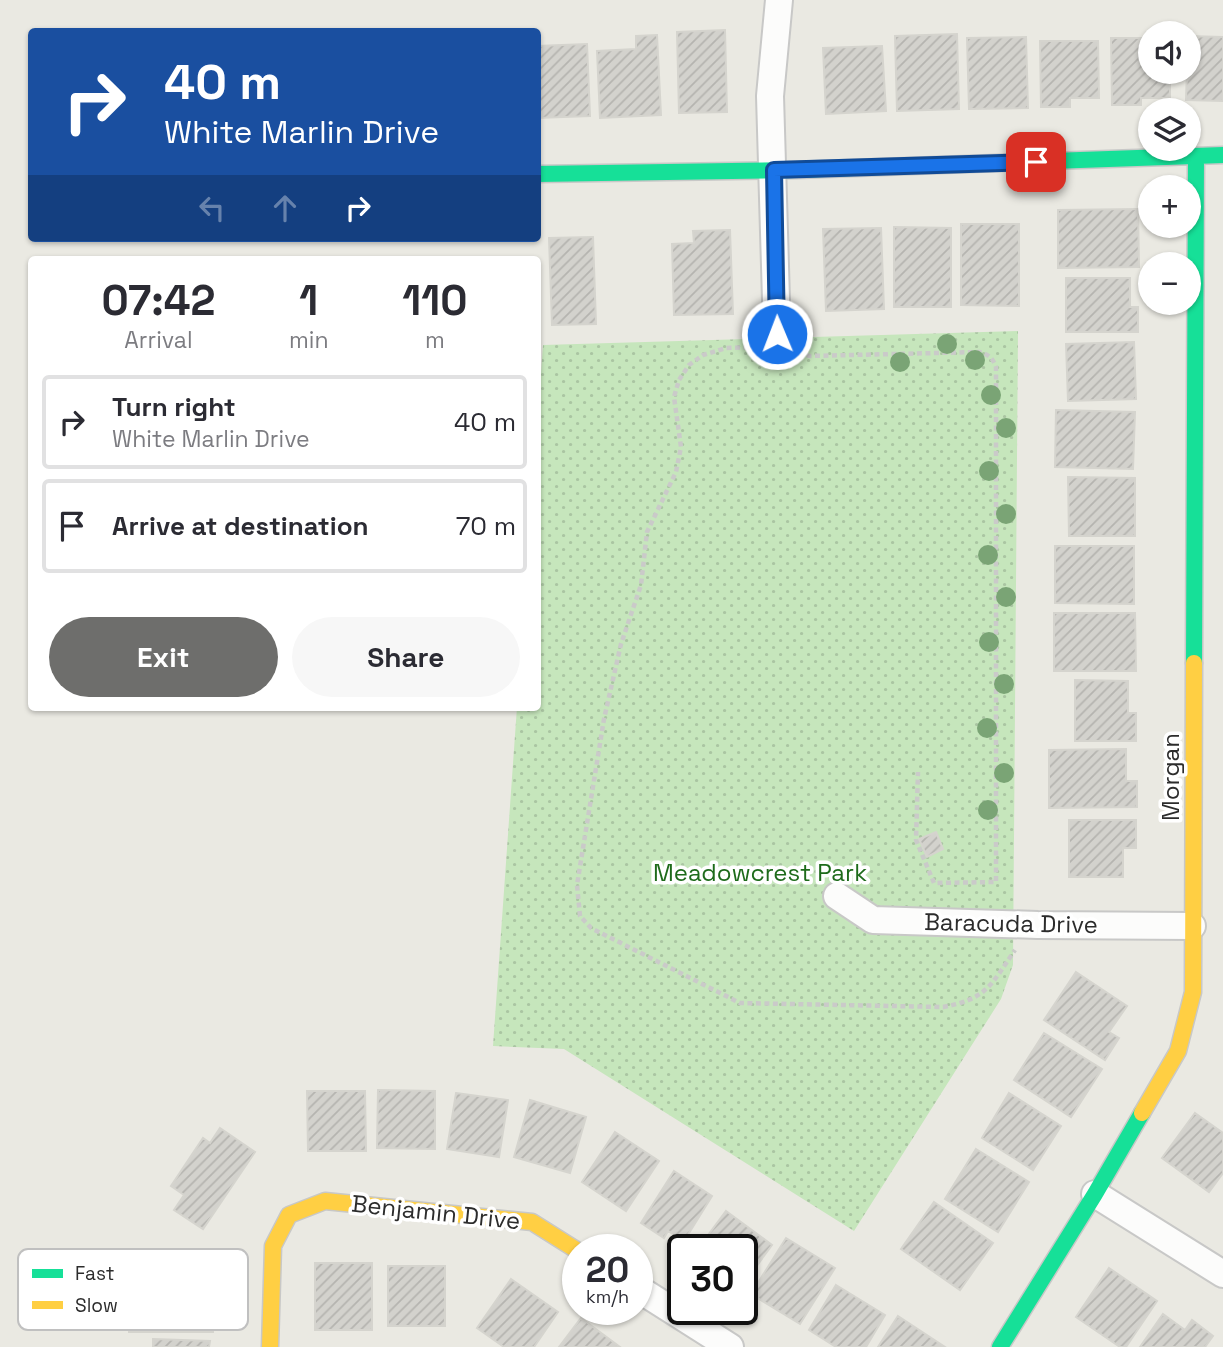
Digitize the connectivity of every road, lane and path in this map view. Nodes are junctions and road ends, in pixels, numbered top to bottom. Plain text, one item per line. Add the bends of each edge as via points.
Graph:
1 (779, 0) edge
2 (1223, 155) edge
3 (1201, 156) edge
4 (1138, 158) edge
5 (1196, 161) edge
6 (774, 170) junction
7 (541, 174) edge
8 (777, 343) junction
9 (918, 772) dead end
10 (837, 896) dead end
11 (1192, 926) junction
12 (1015, 949) dead end
13 (1095, 1194) junction
14 (562, 1241) edge
15 (1223, 1274) edge
16 (653, 1298) edge
17 (270, 1347) edge
18 (730, 1347) edge
19 (1000, 1347) edge

1 - 6 street via 770,96
2 - 3 street
4 - 6 street
5 - 11 street, Morgan
6 - 7 street
6 - 8 street
8 - 9 path via 803,346 809,356 979,352 994,360 996,882 934,883 916,840
8 - 12 path via 703,355 679,380 674,397 681,447 676,472 647,532 641,586 621,644 604,719 577,885 580,916 591,928 740,1003 943,1007 966,1003 983,993
10 - 11 street, Baracuda Drive via 873,920
11 - 13 street, Morgan via 1193,992 1178,1051
13 - 15 street
13 - 19 street, Morgan
14 - 17 street, Benjamin Drive via 532,1222 325,1201 289,1215 273,1246
16 - 18 street

